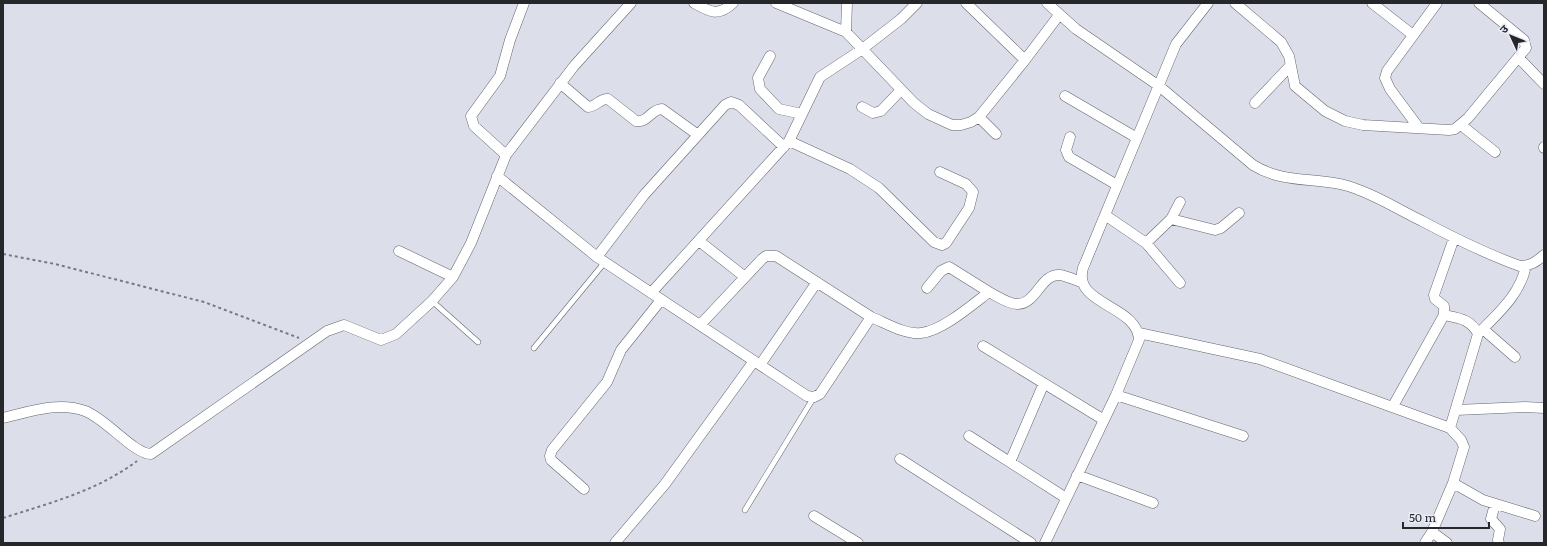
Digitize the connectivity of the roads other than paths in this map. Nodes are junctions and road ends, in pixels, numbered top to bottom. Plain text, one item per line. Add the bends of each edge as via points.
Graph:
1 (524, 3) edge
2 (630, 3) edge
3 (694, 3) edge
4 (733, 3) edge
5 (776, 3) edge
6 (847, 3) edge
7 (917, 3) edge
8 (966, 3) edge
9 (1047, 3) edge
10 (1235, 3) edge
11 (1372, 3) edge
12 (1437, 3) edge
13 (1479, 3) edge
14 (1205, 4) edge
15 (1059, 15) junction
16 (846, 32) junction
17 (1413, 35) junction
18 (861, 50) junction
19 (770, 56) dead end
20 (1519, 58) junction
21 (1025, 60) junction
22 (1290, 66) junction
23 (560, 83) junction
24 (1544, 84) edge
25 (1159, 86) junction
26 (901, 90) junction
27 (1065, 96) dead end
28 (1255, 103) dead end
29 (862, 107) dead end
30 (802, 114) junction
31 (979, 117) junction
32 (1461, 125) junction
33 (1419, 128) junction
34 (996, 134) dead end
35 (698, 135) junction
36 (1070, 137) dead end
37 (1137, 138) junction
38 (786, 144) junction
39 (1495, 152) dead end
40 (506, 155) junction
41 (940, 172) dead end
42 (497, 176) junction
43 (1117, 185) junction
44 (1180, 202) dead end
45 (1239, 212) dead end
46 (1105, 215) junction
47 (1171, 219) junction
48 (1454, 238) junction
49 (699, 241) junction
50 (1146, 243) junction
51 (399, 251) dead end
52 (1544, 256) edge
53 (601, 259) junction
54 (1526, 266) junction
55 (745, 276) junction
56 (453, 277) junction
57 (817, 282) junction
58 (1081, 282) junction
59 (1180, 283) dead end
60 (927, 288) dead end
61 (989, 292) junction
62 (651, 293) junction
63 (661, 300) junction
64 (432, 301) junction
65 (1444, 315) junction
66 (871, 317) junction
67 (700, 325) junction
68 (1480, 331) junction
69 (1138, 332) junction
70 (478, 342) dead end
71 (983, 346) dead end
72 (534, 348) dead end
73 (1515, 357) dead end
74 (757, 363) junction
75 (1044, 383) junction
76 (1116, 395) junction
77 (814, 397) junction
78 (1393, 406) junction
79 (1544, 408) edge
80 (1456, 410) junction
81 (3, 418) edge
82 (1104, 420) junction
83 (1450, 428) junction
84 (970, 436) dead end
85 (1243, 436) dead end
86 (900, 459) dead end
87 (1010, 462) junction
88 (1078, 475) junction
89 (1453, 483) junction
90 (584, 489) dead end
91 (1066, 498) junction
92 (1152, 503) dead end
93 (1495, 504) junction
94 (745, 510) dead end
95 (814, 516) dead end
96 (1535, 516) dead end
97 (1432, 532) junction
98 (615, 543) edge
99 (858, 543) edge
100 (1030, 543) edge
101 (1044, 543) edge
102 (1425, 543) edge
103 (1447, 543) edge
104 (1499, 543) edge

1 - 40 street via 500,76 471,116 474,126
2 - 23 street
3 - 4 street via 713,12 719,12
5 - 16 street
6 - 16 street
7 - 18 street
8 - 21 street
9 - 15 street
10 - 22 street via 1281,42
11 - 17 street
12 - 17 street
13 - 20 street via 1524,40 1526,48
14 - 25 street via 1176,44
15 - 21 street
15 - 25 street
16 - 18 street
17 - 33 street via 1385,78 1390,89
18 - 26 street
18 - 30 street via 820,77
19 - 30 street via 758,78 760,89 779,109
20 - 24 street
20 - 32 street
21 - 31 street
22 - 28 street
22 - 33 street via 1295,86 1335,117 1363,125
23 - 35 street via 588,106 592,107 604,98 608,99 636,121 645,120 654,111 662,108
23 - 40 street
25 - 37 street
25 - 48 street via 1253,165 1265,172 1287,178 1341,184 1359,190
26 - 29 street via 881,111 873,113
26 - 31 street via 928,114 952,125 961,125
27 - 37 street
30 - 38 street
31 - 34 street
32 - 33 street via 1449,130
32 - 39 street
35 - 38 street via 725,105 731,102 739,105
35 - 53 street via 644,195
36 - 43 street via 1066,150 1069,157
37 - 43 street
38 - 41 street via 850,169 874,185 934,242 942,245 946,243 969,208 973,192 966,184
38 - 49 street
40 - 42 street
42 - 53 street
42 - 56 street via 471,243
43 - 46 street
44 - 47 street
45 - 47 street via 1215,230
46 - 50 street
46 - 58 street via 1083,268
47 - 50 street
48 - 54 street via 1514,264
48 - 65 street via 1434,295 1444,306
49 - 55 street
49 - 62 street
50 - 59 street
51 - 56 street
52 - 54 street
53 - 62 street
53 - 72 lane
54 - 68 street via 1524,278 1514,295
55 - 57 street via 762,259 771,255
55 - 67 street
56 - 64 street
57 - 66 street
57 - 74 street
58 - 61 street via 1061,275 1049,278 1023,304
58 - 69 street via 1086,290 1128,318
60 - 61 street via 941,271 949,267
61 - 66 street via 956,317 921,333 909,332
62 - 63 street
63 - 67 street
63 - 90 street via 621,350 607,382 552,450 551,460
64 - 70 lane
64 - 81 street via 387,339 374,338 344,325 327,331 152,454 141,452 98,417 78,409 56,407
65 - 68 street via 1466,320
65 - 78 street
66 - 77 street via 823,390
67 - 74 street
68 - 73 street
68 - 80 street
69 - 76 street via 1139,340
69 - 78 street via 1260,360
71 - 75 street
74 - 77 street via 806,396
74 - 98 street via 665,484
75 - 82 street
75 - 87 street
76 - 82 street
76 - 85 street
77 - 94 lane
78 - 83 street
79 - 80 street
80 - 83 street
82 - 88 street
83 - 89 street via 1464,447
84 - 87 street
86 - 100 street
87 - 91 street
88 - 91 street
88 - 92 street
89 - 93 street
89 - 97 street
91 - 101 street
93 - 96 street
93 - 104 street via 1491,519 1500,529
95 - 99 street
97 - 102 street
97 - 103 street

